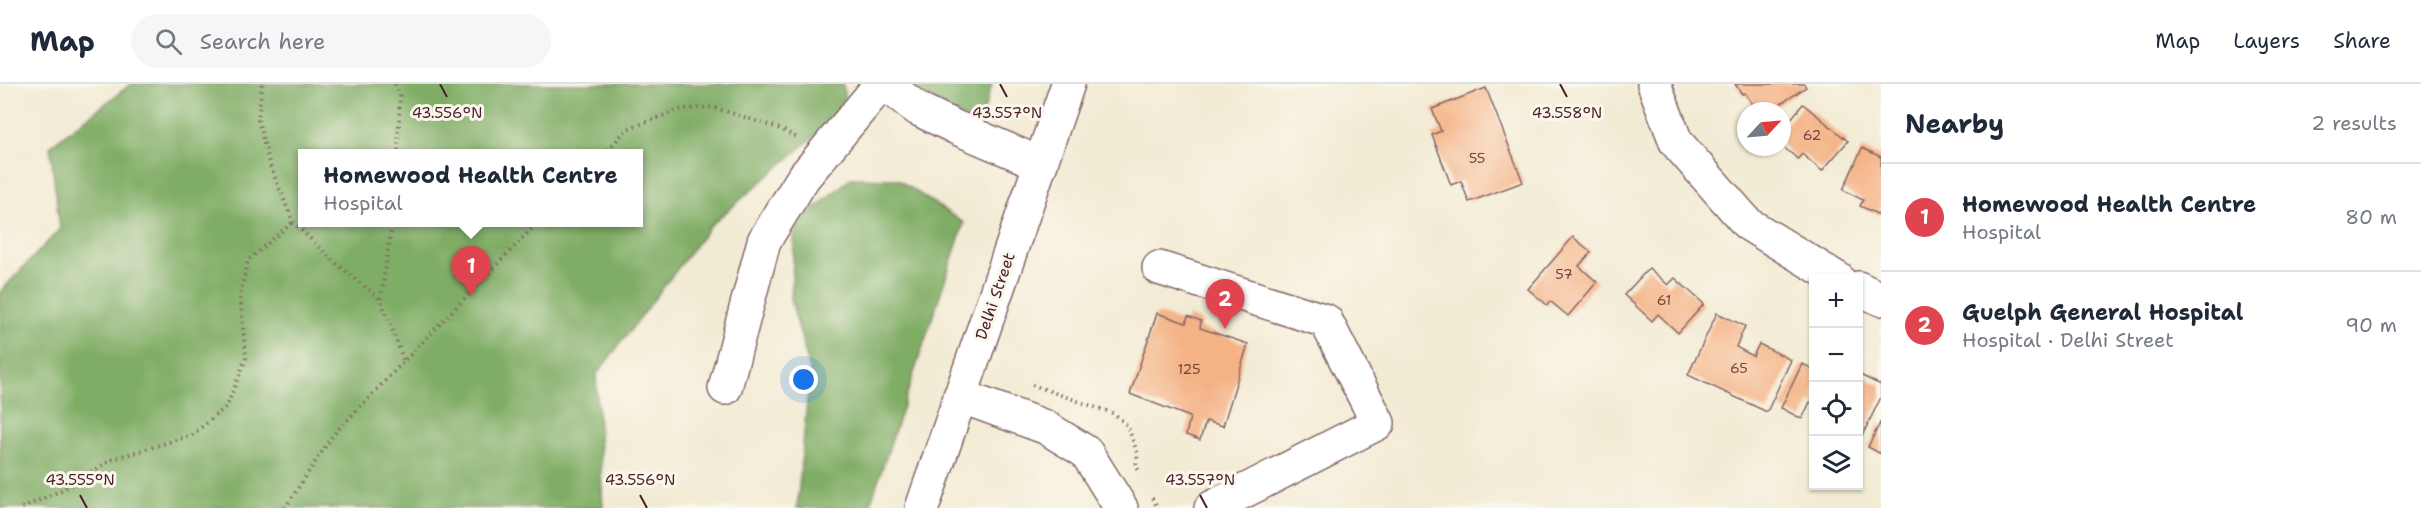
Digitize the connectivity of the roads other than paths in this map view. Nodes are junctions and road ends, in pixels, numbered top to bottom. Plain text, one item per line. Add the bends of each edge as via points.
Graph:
1 (883, 84) edge
2 (1068, 84) edge
3 (1654, 84) edge
4 (1041, 164) junction
5 (1159, 268) dead end
6 (1830, 274) edge
7 (1863, 290) edge
8 (1881, 299) edge
9 (725, 388) dead end
10 (960, 396) junction
11 (922, 508) edge
12 (1121, 508) edge
13 (1211, 508) edge

1 - 4 street via 928,114
1 - 9 street via 803,178 764,241
2 - 4 street, Delhi Street
3 - 6 street via 1676,142 1748,224
4 - 10 street, Delhi Street
5 - 13 street via 1326,321 1378,423
7 - 8 street
10 - 11 street, Delhi Street
10 - 12 street via 1046,427 1086,452

